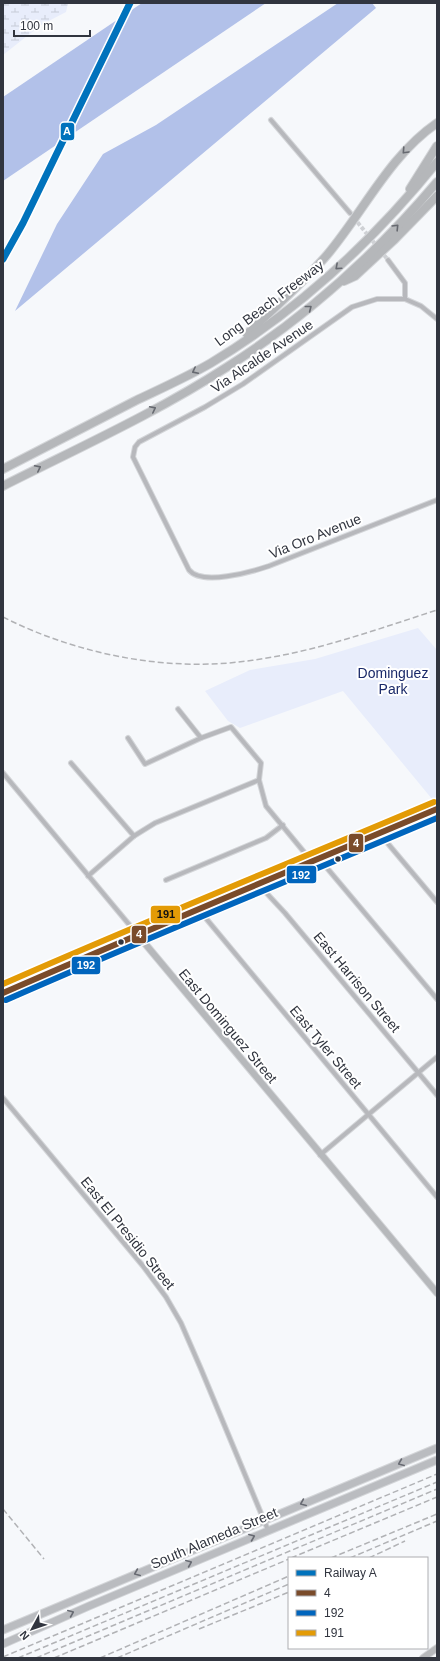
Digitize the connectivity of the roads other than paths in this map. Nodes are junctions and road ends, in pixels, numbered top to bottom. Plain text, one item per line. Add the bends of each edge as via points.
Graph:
1 (271, 120) dead end
2 (435, 124) edge
3 (437, 146) edge
4 (437, 162) edge
5 (437, 182) edge
6 (437, 196) edge
7 (400, 205) junction
8 (350, 213) tunnel mouth
9 (388, 260) tunnel mouth
10 (338, 284) junction
11 (405, 299) junction
12 (437, 319) edge
13 (229, 352) junction
14 (3, 469) edge
15 (3, 486) edge
16 (437, 500) edge
17 (197, 576) joint
18 (178, 710) dead end
19 (128, 738) dead end
20 (201, 738) junction
21 (71, 763) dead end
22 (3, 773) edge
23 (259, 780) junction
24 (437, 809) edge
25 (283, 825) junction
26 (379, 833) junction
27 (134, 836) junction
28 (316, 860) junction
29 (88, 876) junction
30 (166, 880) dead end
31 (259, 885) junction
32 (437, 902) edge
33 (198, 910) junction
34 (137, 934) junction
35 (3, 993) edge
36 (437, 999) edge
37 (437, 1057) edge
38 (418, 1072) junction
39 (437, 1095) edge
40 (3, 1098) edge
41 (368, 1114) junction
42 (320, 1155) junction
43 (437, 1197) edge
44 (437, 1293) edge
45 (437, 1448) edge
46 (437, 1460) edge
47 (339, 1488) junction
48 (343, 1498) junction
49 (264, 1519) junction
50 (268, 1530) junction
51 (85, 1595) junction
52 (89, 1606) junction
53 (3, 1630) edge
54 (3, 1644) edge
55 (437, 1648) edge
56 (424, 1658) edge

1 - 8 street
2 -> 13 highway via 394,163 326,255
3 - 7 highway
4 - 7 highway, Long Beach Freeway
10 -> 5 highway, Long Beach Freeway via 382,242
6 - 10 highway via 355,276
7 -> 13 highway, Long Beach Freeway via 321,282
9 - 11 street via 405,283
15 -> 10 highway, Long Beach Freeway via 195,387 255,348
11 - 12 street via 421,306
11 - 17 street, Via Alcalde Avenue via 377,299 352,307 243,384 206,407 139,442 135,447 135,465 189,570
13 -> 14 highway, Long Beach Freeway
16 - 17 street, Via Oro Avenue via 269,566 244,573 205,578
18 - 20 street
19 - 20 street via 145,764
20 - 23 street via 231,727 260,763
21 - 27 street
22 - 29 street, East Dominguez Street
23 - 25 street via 266,806
23 - 27 street via 155,823
24 - 26 street
25 - 28 street via 304,852
25 - 30 street via 266,838
26 - 28 street
26 - 32 street
27 - 29 street
28 - 31 street
28 - 36 street via 327,868
29 - 34 street, East Dominguez Street
31 - 33 street
31 - 38 street, East Harrison Street
33 - 34 street
33 - 41 street, East Tyler Street
34 - 35 street
34 - 42 street, East Dominguez Street
37 - 38 street
38 - 39 street, East Harrison Street
38 - 41 street
40 - 49 street, East El Presidio Street via 144,1266 166,1297 196,1356
41 - 42 street
41 - 43 street, East Tyler Street
42 - 44 street, East Dominguez Street
45 -> 47 main road, South Alameda Street
46 - 48 main road, South Alameda Street
47 - 48 main road
47 -> 49 main road, South Alameda Street
48 - 50 main road, South Alameda Street
49 - 50 street, East El Presidio Street
49 -> 51 main road, South Alameda Street
52 -> 50 main road, South Alameda Street
51 - 52 main road
51 - 53 main road, South Alameda Street
54 -> 52 main road, South Alameda Street
55 - 56 street

